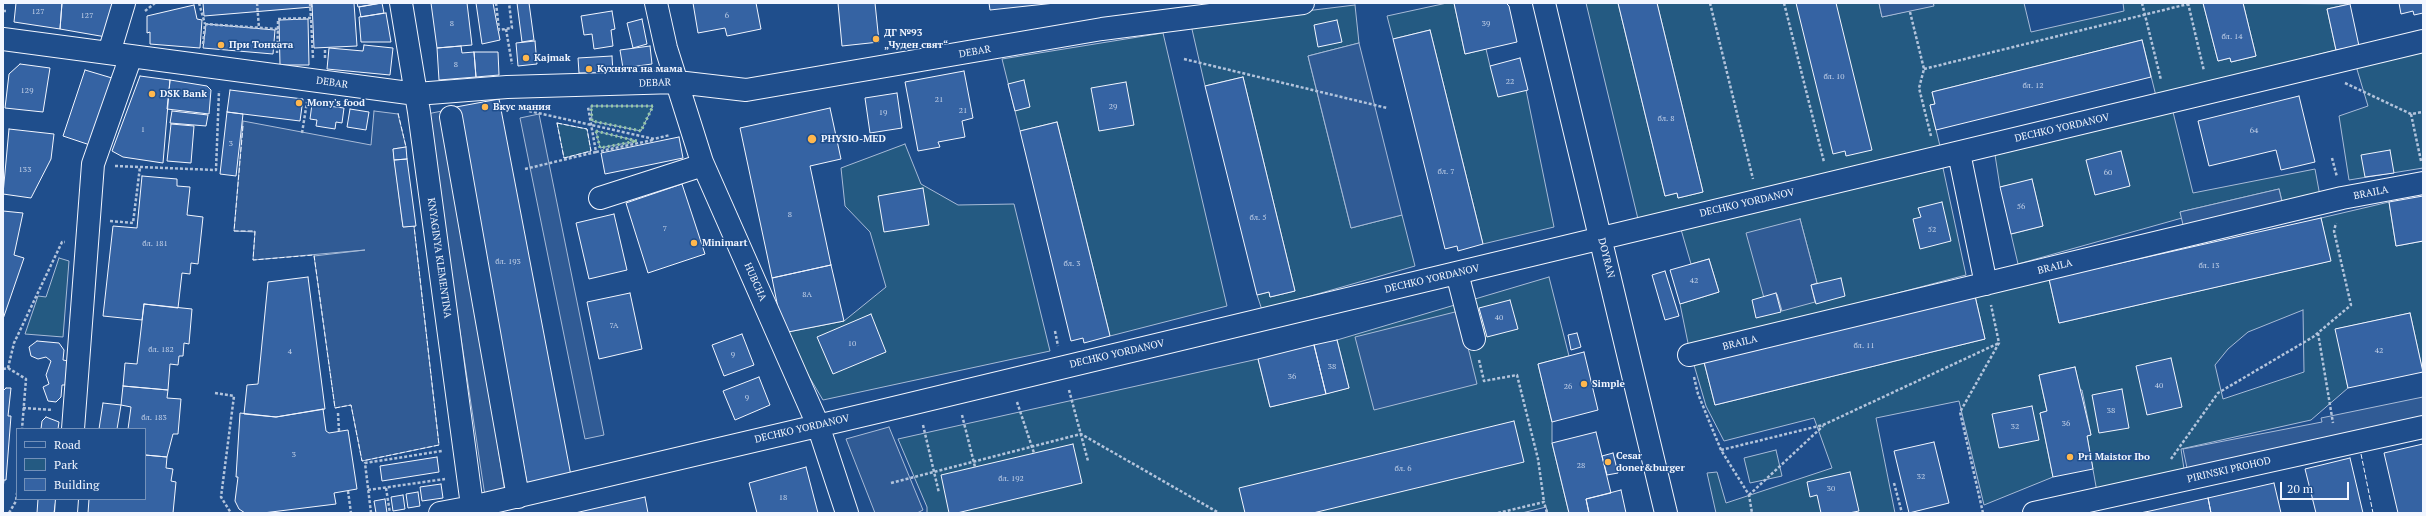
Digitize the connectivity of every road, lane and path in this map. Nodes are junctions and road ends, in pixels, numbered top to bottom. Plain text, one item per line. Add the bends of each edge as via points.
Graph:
1 (124, 3) edge
2 (199, 3) edge
3 (257, 3) edge
4 (310, 3) edge
5 (401, 3) edge
6 (496, 3) edge
7 (509, 3) edge
8 (656, 3) edge
9 (1303, 3) edge
10 (1544, 3) edge
11 (1710, 3) edge
12 (1784, 3) edge
13 (2142, 3) edge
14 (2188, 3) edge
15 (1910, 12) dead end
16 (2145, 14) junction
17 (311, 18) junction
18 (205, 24) junction
19 (258, 28) junction
20 (278, 29) junction
21 (506, 29) junction
22 (3, 39) edge
23 (2423, 41) edge
24 (325, 48) dead end
25 (109, 53) junction
26 (131, 56) junction
27 (325, 58) dead end
28 (1184, 59) dead end
29 (211, 67) junction
30 (2311, 68) junction
31 (1924, 69) junction
32 (276, 76) junction
33 (312, 80) junction
34 (677, 82) junction
35 (584, 85) junction
36 (515, 87) junction
37 (2209, 92) junction
38 (416, 94) junction
39 (2166, 103) junction
40 (1386, 108) dead end
41 (526, 110) dead end
42 (2423, 112) edge
43 (2411, 114) junction
44 (452, 117) dead end
45 (591, 124) junction
46 (692, 130) junction
47 (302, 133) dead end
48 (654, 139) junction
49 (596, 152) junction
50 (1959, 153) junction
51 (1937, 158) junction
52 (93, 164) junction
53 (703, 165) junction
54 (140, 167) junction
55 (525, 169) dead end
56 (2422, 174) edge
57 (1829, 184) junction
58 (600, 198) dead end
59 (2342, 198) junction
60 (1759, 200) junction
61 (108, 220) dead end
62 (1602, 238) junction
63 (86, 243) junction
64 (1457, 272) junction
65 (1986, 284) junction
66 (2318, 333) junction
67 (1474, 339) joint
68 (1999, 343) junction
69 (1689, 355) joint
70 (1063, 367) junction
71 (8, 368) junction
72 (3, 369) edge
73 (1010, 380) junction
74 (956, 392) junction
75 (215, 393) dead end
76 (917, 402) junction
77 (23, 408) junction
78 (338, 413) dead end
79 (73, 420) edge
80 (818, 425) junction
81 (1823, 425) junction
82 (2423, 427) edge
83 (22, 428) edge
84 (339, 431) dead end
85 (1081, 434) junction
86 (2337, 445) junction
87 (1031, 446) junction
88 (464, 448) junction
89 (1721, 450) junction
90 (1034, 453) dead end
91 (973, 461) junction
92 (1088, 461) dead end
93 (975, 467) dead end
94 (934, 471) junction
95 (468, 476) junction
96 (891, 483) dead end
97 (1894, 483) dead end
98 (2152, 487) junction
99 (386, 488) junction
100 (368, 490) junction
101 (348, 491) dead end
102 (939, 492) dead end
103 (1749, 495) junction
104 (518, 497) junction
105 (16, 500) edge
106 (67, 500) edge
107 (1544, 502) junction
108 (2099, 506) edge
109 (473, 510) edge
110 (9, 513) edge
111 (66, 513) edge
112 (231, 513) edge
113 (351, 513) edge
114 (371, 513) edge
115 (390, 513) edge
116 (440, 513) edge
117 (847, 513) edge
118 (1219, 513) edge
119 (1498, 513) edge
120 (1547, 513) edge
121 (1666, 513) edge
122 (1752, 513) edge
123 (1902, 513) edge
124 (1983, 513) edge
125 (2034, 513) edge

1 - 25 street
2 - 18 path
3 - 19 path
4 - 17 path
5 - 38 street, KNYAGINYA KLEMENTINA
6 - 21 path via 499,30
7 - 21 path via 512,28
8 - 34 street, HUBCHA
9 - 34 street, DEBAR via 1087,32 764,88 728,89
10 - 62 street, DOYRAN
11 - 60 path
12 - 57 path
13 - 16 path
14 - 16 path
14 - 37 path
15 - 31 path
16 - 31 path
16 - 39 path
17 - 20 path via 278,19
17 - 33 path
18 - 19 path
18 - 29 path
19 - 20 path
20 - 32 path
21 - 36 path
22 - 25 street, DEBAR
23 - 30 street, DECHKO YORDANOV
24 - 27 path
25 - 26 street, DEBAR
26 - 29 street, DEBAR
26 - 52 street
28 - 40 path
29 - 32 street, DEBAR
29 - 54 path via 216,170
30 - 37 street, DECHKO YORDANOV
30 - 43 path
31 - 51 path via 1919,88
32 - 33 street, DEBAR
33 - 38 street, DEBAR
33 - 47 path
34 - 35 street, DEBAR
34 - 46 street, HUBCHA
35 - 36 street, DEBAR
35 - 45 path
36 - 38 street, DEBAR
37 - 39 street, DECHKO YORDANOV
38 - 88 street, KNYAGINYA KLEMENTINA
39 - 50 street, DECHKO YORDANOV
41 - 45 path
42 - 43 path
43 - 56 path
44 - 104 street
45 - 48 path
45 - 49 path
46 - 48 path
46 - 53 street, HUBCHA
48 - 49 path
49 - 55 path
50 - 51 street, DECHKO YORDANOV
50 - 65 street
51 - 57 street, DECHKO YORDANOV
52 - 54 path
52 - 63 street
53 - 58 street
53 - 80 street, HUBCHA
54 - 61 path via 133,223
56 - 59 street, BRAILA
57 - 60 street, DECHKO YORDANOV
59 - 65 street, BRAILA
59 - 66 path via 2334,230 2351,305
60 - 62 street, DECHKO YORDANOV
62 - 64 street, DECHKO YORDANOV
62 - 121 street, DOYRAN
63 - 71 path via 62,242 14,343
63 - 79 street
64 - 67 street
64 - 70 street, DECHKO YORDANOV
65 - 68 path
65 - 69 street, BRAILA
66 - 86 path
66 - 98 path via 2218,393
67 - 107 path via 1484,381 1517,375 1538,459
68 - 81 path
68 - 124 path via 1960,412
69 - 89 path via 1698,394
70 - 73 street, DECHKO YORDANOV
70 - 85 path
71 - 72 path
71 - 77 path via 26,379
73 - 74 street, DECHKO YORDANOV
73 - 87 path
74 - 76 street, DECHKO YORDANOV
74 - 91 path
75 - 112 path via 234,396 221,497
76 - 80 street, DECHKO YORDANOV
76 - 94 path
77 - 79 path
77 - 83 path
78 - 84 path
80 - 104 street, DECHKO YORDANOV
80 - 117 street, HUBCHA
81 - 89 path
81 - 103 path
82 - 86 street, PIRINSKI PROHOD
85 - 87 path
85 - 92 path
85 - 118 path
86 - 98 street, PIRINSKI PROHOD
87 - 90 path
87 - 91 path
88 - 95 street, KNYAGINYA KLEMENTINA
88 - 100 path via 365,463
89 - 103 path
91 - 93 path
91 - 94 path
94 - 96 path
94 - 102 path
95 - 99 path
95 - 109 street, KNYAGINYA KLEMENTINA
97 - 123 path
98 - 108 street, PIRINSKI PROHOD
99 - 100 path
99 - 115 path
100 - 114 path
101 - 113 path
103 - 122 path
104 - 109 street, DECHKO YORDANOV
105 - 110 path
106 - 111 street
107 - 119 path
107 - 120 path
108 - 125 street, PIRINSKI PROHOD
109 - 116 street, DECHKO YORDANOV

